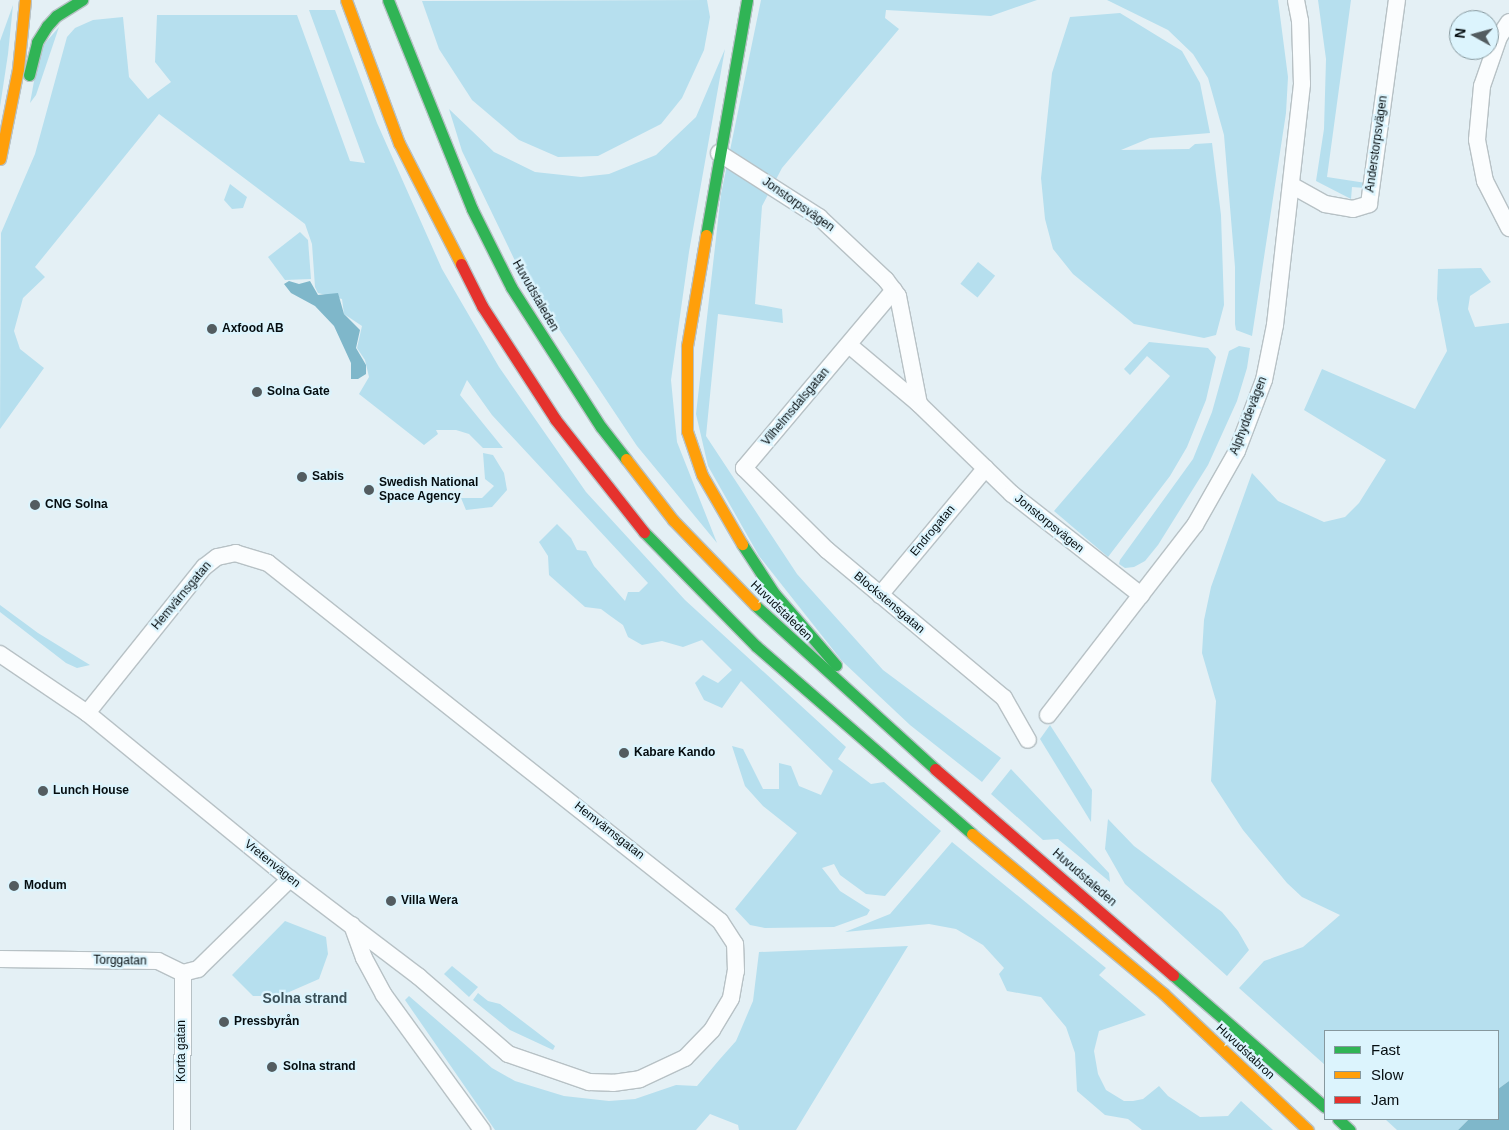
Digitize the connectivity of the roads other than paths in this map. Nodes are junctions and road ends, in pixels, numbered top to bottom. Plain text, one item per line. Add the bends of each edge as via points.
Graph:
1 (25, 0) edge
2 (82, 0) edge
3 (747, 0) edge
4 (1296, 0) edge
5 (1397, 0) edge
6 (389, 2) edge
7 (347, 3) edge
8 (1509, 22) edge
9 (5, 133) junction
10 (718, 153) junction
11 (0, 160) edge
12 (1291, 185) junction
13 (1509, 228) edge
14 (894, 290) junction
15 (849, 345) junction
16 (919, 404) junction
17 (744, 468) joint
18 (986, 468) junction
19 (880, 595) junction
20 (1141, 595) junction
21 (0, 654) edge
22 (87, 713) junction
23 (1048, 715) dead end
24 (899, 738) junction
25 (1028, 740) dead end
26 (290, 879) junction
27 (352, 925) junction
28 (0, 959) edge
29 (183, 973) junction
30 (1324, 1106) edge
31 (1339, 1120) edge
32 (182, 1130) edge
33 (482, 1130) edge
34 (1308, 1130) edge
35 (1350, 1130) edge

1 - 9 main road via 18,69
2 - 9 main road via 56,16 37,42 25,99
3 - 10 main road
4 - 12 street, Alphyddevägen via 1302,84
5 - 12 street, Anderstorpsvägen via 1369,204 1353,209 1325,204
6 - 24 main road, Huvudstaleden via 472,209 512,287 601,427 673,520 748,598
7 - 34 main road, Huvudstabron via 399,143 482,306 555,419 645,534 756,646 854,733 1164,994
8 - 13 street via 1499,37 1482,86 1477,140 1485,180
9 - 11 main road
10 - 14 street, Jonstorpsvägen via 819,217 856,248
10 - 24 main road via 688,346 687,431 702,475 719,507 774,593
12 - 20 street, Alphyddevägen via 1275,326 1264,380 1237,451 1223,476 1195,524
14 - 15 street, Vilhelmsdalsgatan
14 - 16 street, Jonstorpsvägen via 898,296
15 - 16 street, Jonstorpsvägen
15 - 17 street, Vilhelmsdalsgatan
16 - 18 street, Jonstorpsvägen
17 - 19 street, Blockstensgatan via 827,550
18 - 19 street, Endrogatan
18 - 20 street, Jonstorpsvägen via 1017,499
19 - 25 street, Blockstensgatan via 1004,698
20 - 23 street, Alphyddevägen
21 - 22 street, Vretenvägen
22 - 26 street, Vretenvägen
22 - 27 street, Hemvärnsgatan via 204,567 217,557 249,555 286,576 706,908 720,921 735,944 732,998 712,1030 686,1058 640,1079 589,1082 508,1054 418,976
24 - 30 main road, Huvudstaleden
26 - 27 street, Vretenvägen
26 - 29 street via 198,969
27 - 33 street via 364,958 384,995
28 - 29 street, Torggatan via 158,961
29 - 32 street, Korta gatan
31 - 35 main road

